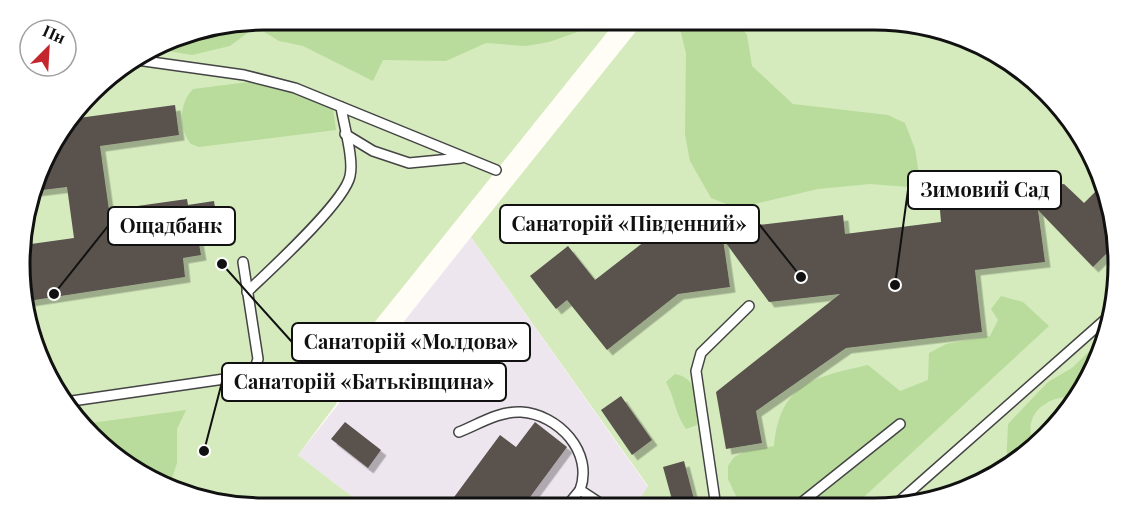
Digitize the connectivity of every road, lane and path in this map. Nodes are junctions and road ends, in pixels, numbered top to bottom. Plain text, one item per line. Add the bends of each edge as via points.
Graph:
1 (146, 61) edge
2 (342, 107) junction
3 (345, 134) junction
4 (468, 158) junction
5 (496, 170) dead end
6 (243, 262) dead end
7 (247, 292) junction
8 (749, 306) dead end
9 (1100, 324) edge
10 (74, 401) edge
11 (900, 424) dead end
12 (459, 432) dead end
13 (580, 490) junction
14 (905, 496) edge
15 (573, 498) edge
16 (592, 498) edge
17 (715, 498) edge
18 (807, 498) edge

1 - 2 lane via 244,75 295,88
2 - 3 lane
2 - 4 lane
3 - 4 lane via 373,151 409,163
3 - 7 lane via 351,177 345,187 305,236
4 - 5 lane
6 - 7 lane
7 - 10 lane via 258,359 245,376
8 - 17 lane via 697,361
9 - 14 lane
11 - 18 lane
12 - 13 lane via 501,414 521,412 543,417 570,436 577,448 583,465
13 - 15 lane
13 - 16 lane

